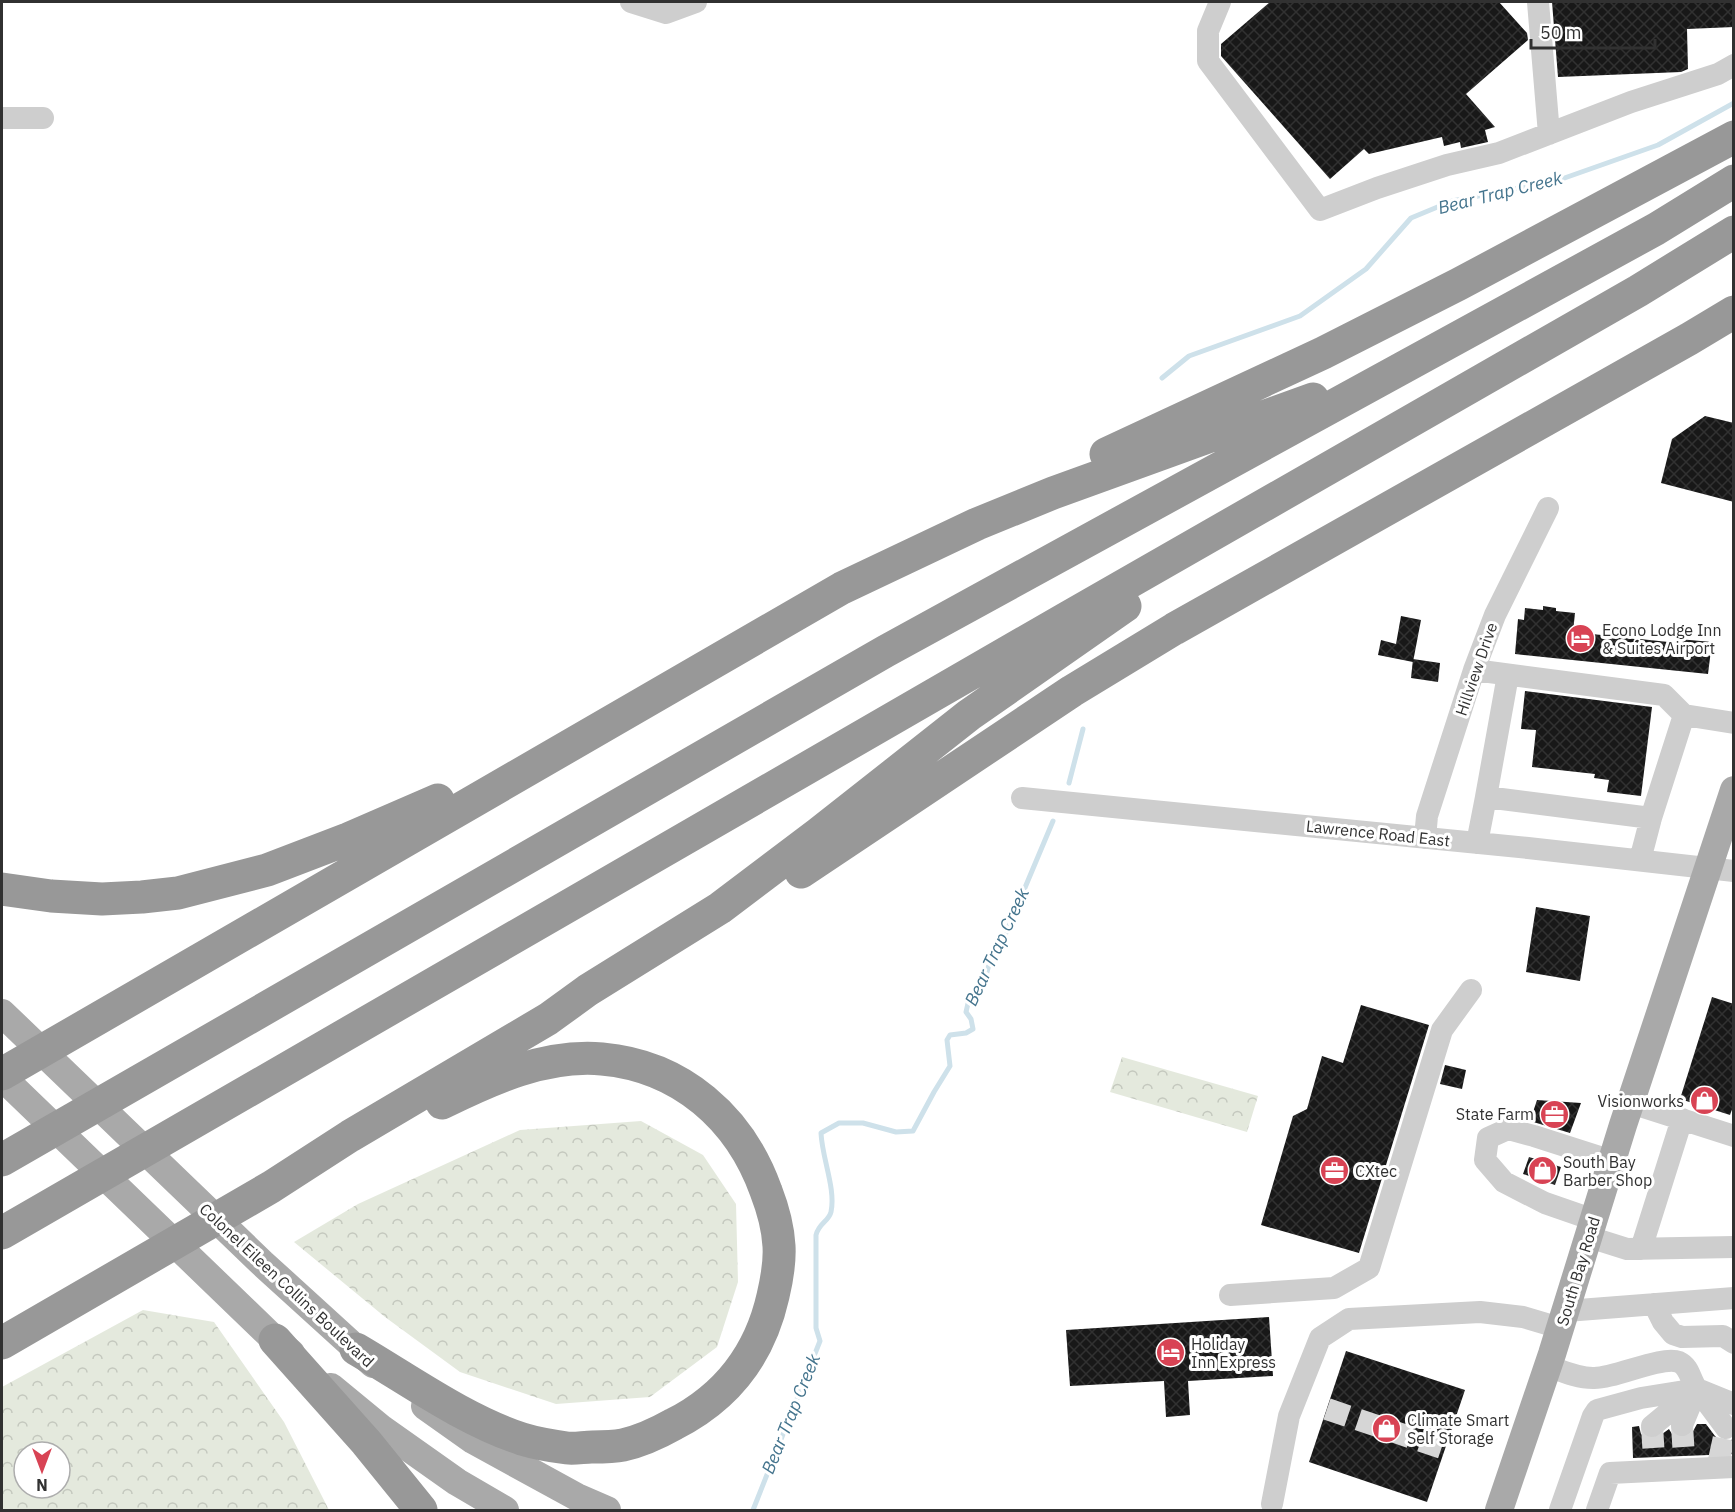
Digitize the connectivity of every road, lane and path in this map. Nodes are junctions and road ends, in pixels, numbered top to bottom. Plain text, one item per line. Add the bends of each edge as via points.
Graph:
1 (631, 2) edge
2 (696, 2) edge
3 (1220, 2) edge
4 (1538, 2) edge
5 (1734, 65) edge
6 (2, 118) edge
7 (43, 118) dead end
8 (1549, 134) junction
9 (1734, 137) edge
10 (1734, 181) edge
11 (1734, 232) edge
12 (1734, 312) edge
13 (1413, 363) junction
14 (1296, 486) junction
15 (1548, 508) dead end
16 (977, 524) junction
17 (1474, 670) junction
18 (1508, 675) junction
19 (1684, 715) junction
20 (1734, 723) edge
21 (588, 734) junction
22 (1734, 790) edge
23 (1486, 797) junction
24 (1022, 798) dead end
25 (1651, 818) junction
26 (1425, 838) junction
27 (1477, 843) junction
28 (1640, 860) junction
29 (1721, 869) edge
30 (2, 889) edge
31 (1471, 990) dead end
32 (2, 1013) edge
33 (548, 1019) junction
34 (2, 1076) edge
35 (1631, 1103) junction
36 (1682, 1119) junction
37 (1734, 1136) edge
38 (2, 1160) edge
39 (1612, 1161) junction
40 (271, 1187) junction
41 (1591, 1228) junction
42 (2, 1233) edge
43 (1734, 1247) edge
44 (1641, 1249) junction
45 (1230, 1295) dead end
46 (1734, 1298) edge
47 (1654, 1304) junction
48 (1563, 1319) junction
49 (275, 1340) junction
50 (2, 1343) edge
51 (1734, 1343) edge
52 (357, 1349) junction
53 (1548, 1366) junction
54 (1697, 1389) junction
55 (1734, 1404) edge
56 (1730, 1423) edge
57 (1682, 1425) tunnel mouth
58 (1652, 1426) dead end
59 (1654, 1458) dead end
60 (1714, 1466) edge
61 (1511, 1476) junction
62 (1272, 1504) dead end
63 (421, 1510) edge
64 (505, 1510) edge
65 (607, 1510) edge
66 (1492, 1510) edge
67 (1499, 1510) edge
68 (1560, 1510) edge
69 (1597, 1510) edge

1 - 2 street via 666,13
3 - 8 street via 1208,31 1208,61 1320,210
4 - 8 street
5 - 8 street
6 - 7 street
9 - 16 highway via 1449,289 1323,353 1052,480
10 - 13 highway via 1656,229
11 - 14 highway
12 - 33 highway via 1174,629 1072,691 758,901
13 - 16 highway
13 - 38 highway via 886,651
14 - 33 highway via 969,715 720,908
14 - 42 highway
15 - 17 street, Hillview Drive via 1495,615
16 - 21 highway via 842,588
17 - 18 street
17 - 26 street, Hillview Drive via 1427,816
18 - 19 street via 1664,695
18 - 23 street
19 - 20 street
19 - 25 street
21 - 30 highway via 348,839 267,870 178,893 142,897 102,899
21 - 34 highway
22 - 29 main road, South Bay Road
23 - 25 street
23 - 27 street
24 - 26 street, Lawrence Road East
25 - 28 street
26 - 27 street, Lawrence Road East
27 - 28 street, Lawrence Road East
28 - 29 street, Lawrence Road East
29 - 35 main road, South Bay Road
31 - 45 street via 1442,1030 1369,1268 1334,1288
32 - 52 main road, Colonel Eileen Collins Boulevard
33 - 40 highway
34 - 49 main road
35 - 36 street
35 - 39 main road, South Bay Road
36 - 37 street
36 - 44 street
39 - 41 main road, South Bay Road
39 - 41 street via 1508,1129 1488,1138 1485,1160 1504,1182
40 - 50 highway
40 - 52 highway via 471,1089 557,1060 601,1059 643,1066 679,1082 718,1112 738,1135 760,1172 775,1214 779,1245 768,1317 750,1358 727,1386 691,1416 653,1435 621,1446 569,1448 523,1440 476,1420
41 - 44 street via 1628,1250
41 - 48 main road, South Bay Road
43 - 44 street
46 - 47 street
47 - 48 street
47 - 51 street via 1673,1334 1723,1336
48 - 53 main road, South Bay Road
48 - 62 street via 1480,1312 1348,1319 1320,1338 1289,1416
49 - 63 highway
49 - 64 main road via 382,1429 457,1482
52 - 65 main road, Colonel Eileen Collins Boulevard via 382,1373 473,1440
53 - 54 street via 1593,1378 1676,1361 1687,1369
53 - 61 main road, South Bay Road
54 - 55 street
54 - 56 street
54 - 57 street
54 - 58 street
54 - 68 street via 1597,1410
59 - 60 street
60 - 69 street via 1610,1473
61 - 66 main road
61 - 67 main road, South Bay Road

